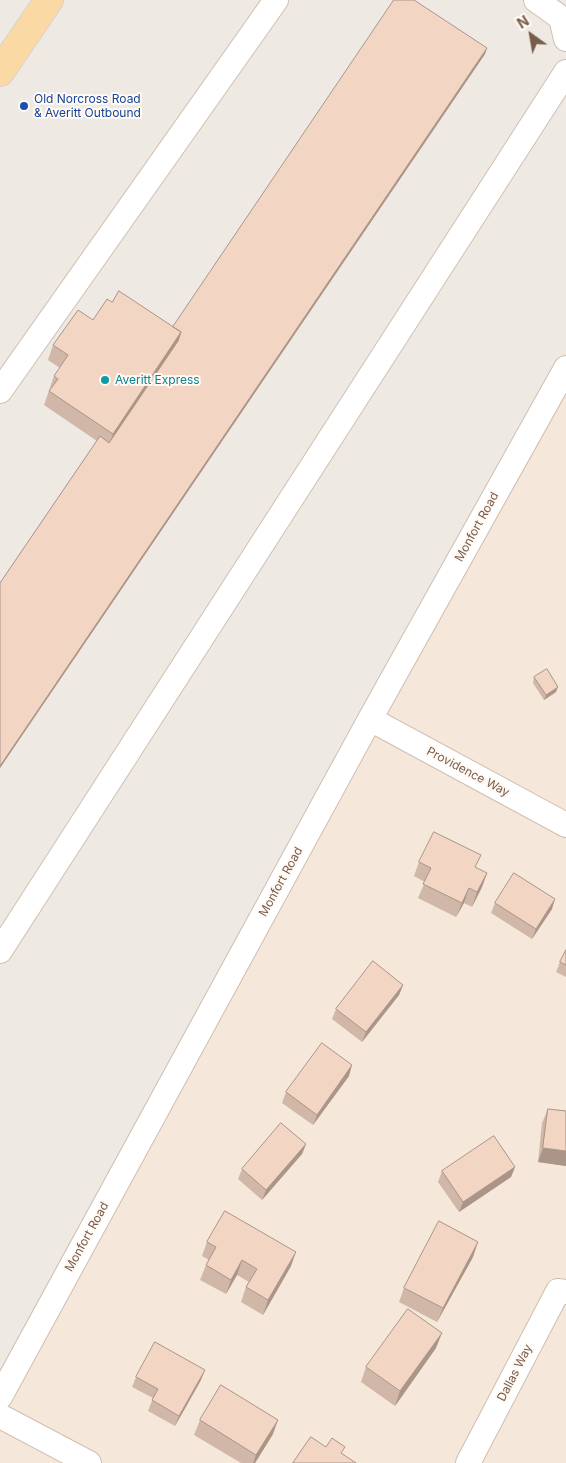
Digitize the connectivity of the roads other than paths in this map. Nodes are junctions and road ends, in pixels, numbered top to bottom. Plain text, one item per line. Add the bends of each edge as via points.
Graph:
1 (49, 0) edge
2 (276, 0) edge
3 (536, 0) edge
4 (566, 39) edge
5 (0, 72) edge
6 (566, 72) edge
7 (565, 371) edge
8 (0, 391) edge
9 (370, 719) junction
10 (566, 824) edge
11 (0, 951) edge
12 (566, 1292) edge
13 (0, 1397) edge
14 (0, 1416) edge
15 (89, 1463) edge
16 (468, 1463) edge

1 - 5 main road
2 - 8 street
3 - 4 street via 561,18
6 - 11 street
7 - 9 street, Monfort Road
9 - 10 street, Providence Way
9 - 13 street, Monfort Road
12 - 16 street, Dallas Way via 558,1290
14 - 15 street

